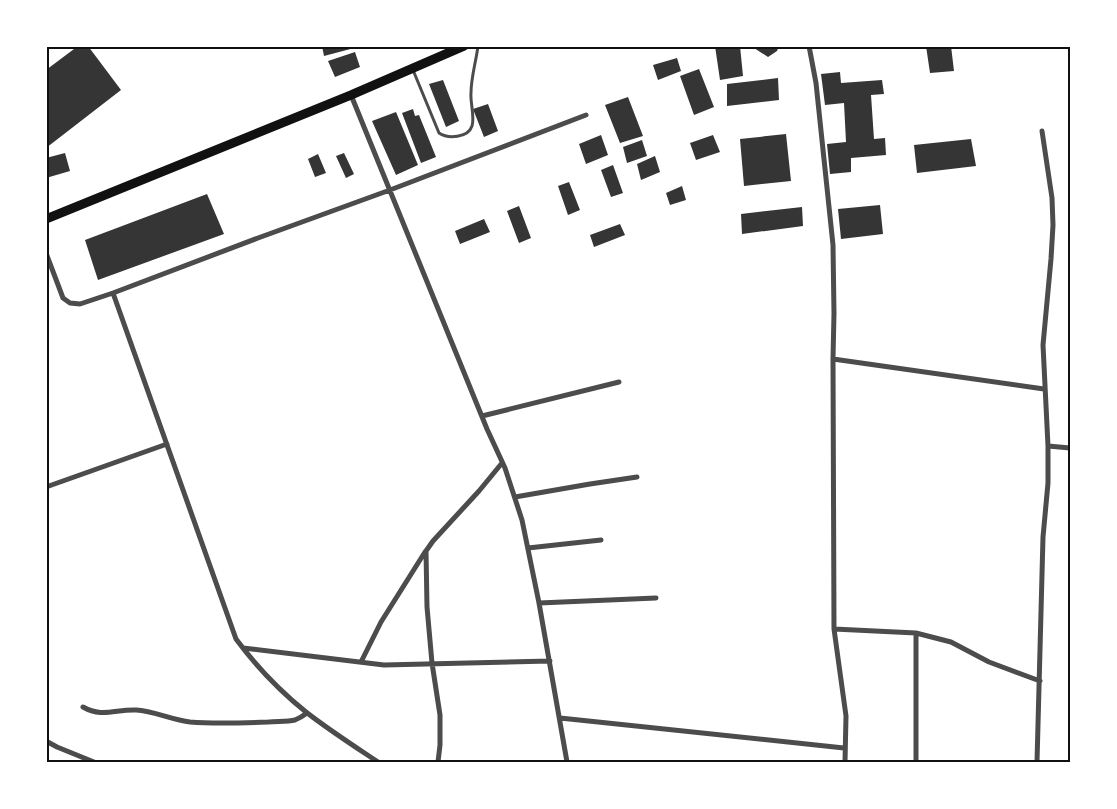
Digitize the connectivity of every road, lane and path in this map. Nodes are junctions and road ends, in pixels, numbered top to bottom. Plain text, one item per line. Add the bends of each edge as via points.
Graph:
1 (464, 46) edge
2 (478, 46) edge
3 (654, 46) edge
4 (660, 46) edge
5 (809, 46) edge
6 (413, 69) junction
7 (351, 95) junction
8 (586, 115) dead end
9 (1042, 131) dead end
10 (390, 190) junction
11 (46, 219) edge
12 (46, 253) edge
13 (113, 293) junction
14 (832, 359) junction
15 (619, 382) dead end
16 (1044, 389) junction
17 (482, 416) junction
18 (167, 444) junction
19 (1048, 446) junction
20 (1071, 448) edge
21 (502, 463) junction
22 (637, 477) dead end
23 (46, 487) edge
24 (514, 497) junction
25 (601, 540) dead end
26 (528, 548) junction
27 (426, 551) junction
28 (656, 598) dead end
29 (539, 603) junction
30 (834, 629) junction
31 (916, 633) junction
32 (243, 648) junction
33 (550, 661) junction
34 (361, 662) junction
35 (432, 663) junction
36 (1040, 681) junction
37 (83, 707) dead end
38 (307, 713) junction
39 (560, 718) junction
40 (46, 741) edge
41 (844, 748) junction
42 (94, 762) edge
43 (378, 762) edge
44 (438, 762) edge
45 (567, 762) edge
46 (845, 762) edge
47 (916, 762) edge
48 (1037, 762) edge

1 - 6 highway
2 - 6 lane via 471,92 472,124 465,133 452,137 439,133
3 - 4 lane
5 - 14 street via 832,245
6 - 7 highway
7 - 10 street
7 - 11 highway
8 - 10 street
9 - 16 street via 1053,225 1042,345
10 - 13 street
10 - 17 street
12 - 13 street via 63,298 70,303 80,304
13 - 18 street
14 - 16 street
14 - 30 street
15 - 17 street
16 - 19 street
17 - 21 street
18 - 23 street
18 - 32 street via 227,616
19 - 20 street
19 - 36 street
21 - 24 street
21 - 27 street
22 - 24 street
24 - 26 street
25 - 26 street
26 - 29 street
27 - 34 street
27 - 35 street
28 - 29 street
29 - 33 street
30 - 31 street
30 - 41 street via 846,716
31 - 36 street via 951,642 989,662
31 - 47 street
32 - 34 street
32 - 38 street
33 - 35 street
33 - 39 street
34 - 35 street
35 - 44 street via 440,715
36 - 48 street
37 - 38 street via 101,713 144,711 189,722 294,720
38 - 43 street
39 - 41 street
39 - 45 street
40 - 42 street
41 - 46 street

